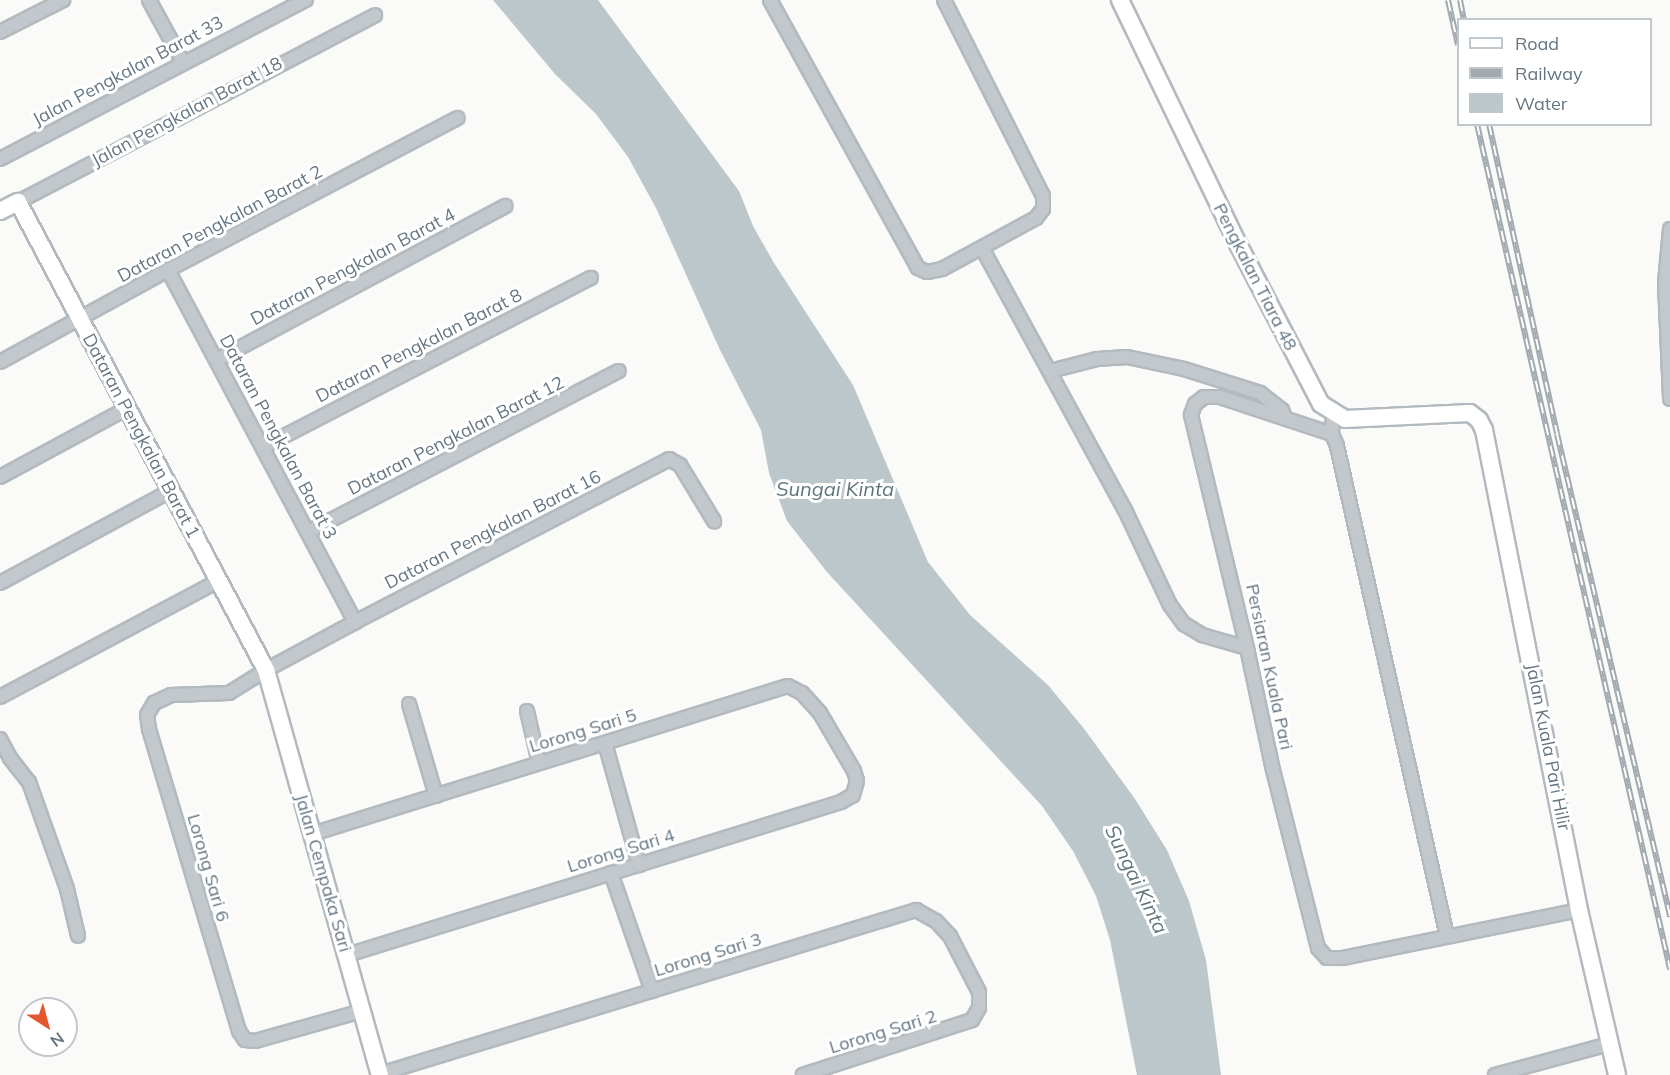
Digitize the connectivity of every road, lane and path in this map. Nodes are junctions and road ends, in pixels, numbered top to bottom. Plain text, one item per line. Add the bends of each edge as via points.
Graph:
1 (63, 0) edge
2 (149, 0) edge
3 (306, 0) edge
4 (770, 0) edge
5 (944, 0) edge
6 (1120, 0) edge
7 (375, 15) dead end
8 (0, 32) edge
9 (183, 62) junction
10 (458, 118) dead end
11 (0, 159) edge
12 (18, 202) junction
13 (505, 206) dead end
14 (0, 211) edge
15 (1670, 229) edge
16 (982, 248) junction
17 (1668, 259) edge
18 (168, 270) junction
19 (591, 278) dead end
20 (79, 321) junction
21 (217, 360) junction
22 (0, 362) edge
23 (619, 371) dead end
24 (1050, 371) junction
25 (1669, 379) edge
26 (1670, 399) edge
27 (126, 409) junction
28 (1333, 414) junction
29 (1285, 418) junction
30 (1332, 434) junction
31 (263, 447) junction
32 (0, 477) edge
33 (170, 491) junction
34 (714, 521) dead end
35 (308, 532) junction
36 (218, 581) junction
37 (0, 583) edge
38 (355, 622) junction
39 (1247, 648) junction
40 (266, 670) junction
41 (0, 697) edge
42 (409, 704) dead end
43 (526, 711) dead end
44 (0, 739) edge
45 (605, 743) junction
46 (840, 744) joint
47 (5, 761) edge
48 (540, 764) junction
49 (436, 796) junction
50 (312, 834) junction
51 (639, 865) junction
52 (611, 873) junction
53 (1579, 910) junction
54 (78, 936) dead end
55 (1447, 936) junction
56 (346, 955) junction
57 (652, 991) junction
58 (362, 1011) junction
59 (972, 1020) joint
60 (1609, 1044) junction
61 (1533, 1070) edge
62 (380, 1075) edge
63 (803, 1075) edge
64 (1495, 1075) edge
65 (1617, 1075) edge

1 - 8 street
2 - 9 street
3 - 9 street, Jalan Pengkalan Barat 33
4 - 16 street via 918,268 927,272 942,269
5 - 16 street via 1043,196 1043,209 1036,218
6 - 28 street, Pengkalan Tiara 48 via 1314,394
7 - 12 street, Jalan Pengkalan Barat 18
9 - 11 street, Jalan Pengkalan Barat 33
10 - 18 street, Dataran Pengkalan Barat 2
12 - 14 street, Jalan Pengkalan Barat 18
12 - 20 street, Dataran Pengkalan Barat 1
13 - 21 street, Dataran Pengkalan Barat 4
15 - 17 street
16 - 24 street
17 - 25 street
18 - 20 street, Dataran Pengkalan Barat 2
18 - 21 street, Dataran Pengkalan Barat 3
19 - 31 street, Dataran Pengkalan Barat 8
20 - 22 street, Dataran Pengkalan Barat 2
20 - 27 street, Dataran Pengkalan Barat 1
21 - 31 street, Dataran Pengkalan Barat 3
23 - 35 street, Dataran Pengkalan Barat 12
24 - 29 street via 1097,359 1127,357 1184,369 1260,393 1282,410
24 - 39 street via 1177,615 1202,635
25 - 26 street
27 - 32 street
27 - 33 street, Dataran Pengkalan Barat 1
28 - 30 street
28 - 53 street, Jalan Kuala Pari Hilir via 1353,419 1461,412 1470,413 1485,430
29 - 30 street, Persiaran Kuala Pari
29 - 39 street, Persiaran Kuala Pari via 1220,397 1204,398 1195,404 1191,415
30 - 55 street
31 - 35 street, Dataran Pengkalan Barat 3
33 - 36 street, Dataran Pengkalan Barat 1
33 - 37 street
34 - 38 street, Dataran Pengkalan Barat 16 via 680,465 669,459
35 - 38 street, Dataran Pengkalan Barat 3
36 - 40 street, Dataran Pengkalan Barat 1
36 - 41 street
38 - 40 street, Dataran Pengkalan Barat 16
39 - 55 street, Persiaran Kuala Pari via 1318,948 1327,958 1343,958
40 - 50 street, Jalan Cempaka Sari
40 - 58 street, Lorong Sari 6 via 229,693 171,695 154,703 147,715 149,729 195,890 245,1040 255,1041
42 - 49 street
43 - 48 street
44 - 47 street
45 - 46 street, Lorong Sari 5 via 788,686 802,693 820,713
45 - 48 street, Lorong Sari 5
45 - 51 street
46 - 51 street, Lorong Sari 4 via 856,781 853,795
47 - 54 street via 30,782 67,889
48 - 49 street, Lorong Sari 5
49 - 50 street, Lorong Sari 5
50 - 56 street, Jalan Cempaka Sari
51 - 52 street, Lorong Sari 4
52 - 56 street, Lorong Sari 4
52 - 57 street
53 - 55 street, Persiaran Kuala Pari
53 - 60 street, Jalan Kuala Pari Hilir
56 - 58 street, Jalan Cempaka Sari
57 - 59 street, Lorong Sari 3 via 916,910 936,921 950,936 979,992 979,1008
57 - 62 street, Lorong Sari 3
58 - 62 street, Jalan Cempaka Sari
59 - 63 street, Lorong Sari 2
60 - 61 street
60 - 65 street, Jalan Kuala Pari Hilir
61 - 64 street

